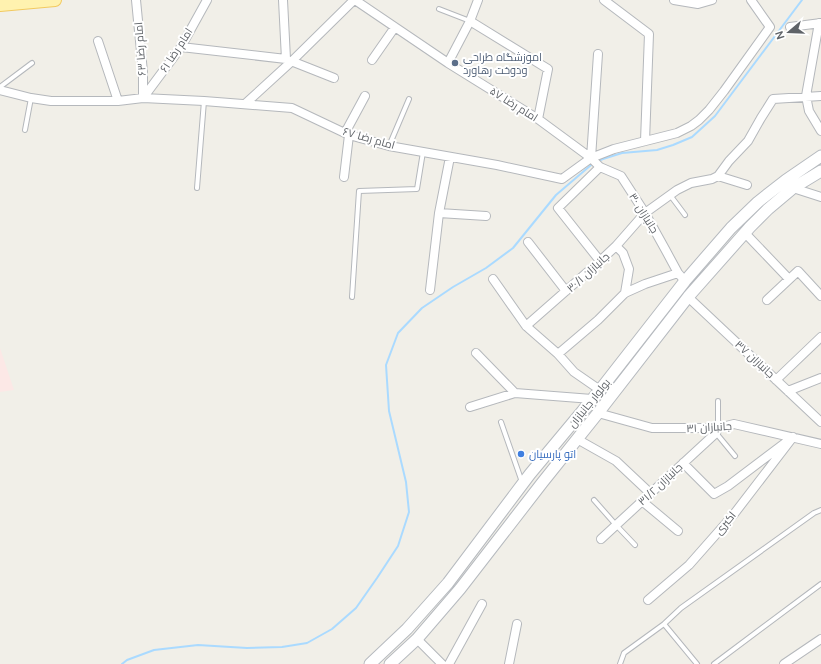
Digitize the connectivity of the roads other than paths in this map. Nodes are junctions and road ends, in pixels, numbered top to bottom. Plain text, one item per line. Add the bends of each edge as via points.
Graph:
1 (55, 0) edge
2 (136, 0) edge
3 (206, 0) edge
4 (283, 0) edge
5 (354, 0) edge
6 (478, 0) edge
7 (604, 0) edge
8 (674, 0) edge
9 (712, 0) edge
10 (751, 0) edge
11 (0, 6) edge
12 (439, 9) dead end
13 (470, 21) junction
14 (820, 23) edge
15 (395, 27) junction
16 (790, 27) dead end
17 (98, 41) dead end
18 (181, 47) junction
19 (598, 54) dead end
20 (289, 60) junction
21 (372, 60) dead end
22 (32, 63) dead end
23 (448, 63) junction
24 (334, 78) dead end
25 (0, 88) edge
26 (364, 96) dead end
27 (806, 96) junction
28 (821, 96) edge
29 (31, 98) junction
30 (143, 98) junction
31 (409, 99) dead end
32 (118, 101) junction
33 (204, 101) junction
34 (245, 104) junction
35 (538, 119) junction
36 (25, 130) dead end
37 (821, 131) edge
38 (347, 134) junction
39 (645, 141) junction
40 (389, 146) junction
41 (423, 152) junction
42 (821, 156) edge
43 (450, 157) junction
44 (591, 158) junction
45 (600, 166) junction
46 (821, 171) edge
47 (718, 176) junction
48 (344, 177) dead end
49 (747, 185) dead end
50 (197, 188) dead end
51 (793, 188) junction
52 (670, 195) junction
53 (821, 197) edge
54 (439, 213) junction
55 (645, 213) junction
56 (685, 215) dead end
57 (486, 216) dead end
58 (745, 233) junction
59 (528, 242) dead end
60 (616, 246) junction
61 (600, 261) junction
62 (681, 277) junction
63 (493, 279) dead end
64 (789, 279) junction
65 (430, 290) dead end
66 (566, 291) junction
67 (625, 293) junction
68 (821, 296) edge
69 (352, 297) dead end
70 (688, 297) junction
71 (767, 300) dead end
72 (526, 326) junction
73 (821, 337) edge
74 (476, 353) dead end
75 (558, 354) junction
76 (821, 378) edge
77 (776, 380) junction
78 (600, 390) junction
79 (788, 391) junction
80 (515, 393) junction
81 (592, 399) junction
82 (718, 401) dead end
83 (470, 407) dead end
84 (598, 413) junction
85 (500, 422) dead end
86 (821, 422) edge
87 (717, 430) junction
88 (793, 437) junction
89 (577, 439) junction
90 (821, 444) edge
91 (735, 456) dead end
92 (683, 463) junction
93 (530, 474) junction
94 (542, 482) junction
95 (523, 484) junction
96 (650, 494) junction
97 (594, 500) dead end
98 (642, 501) junction
99 (821, 510) edge
100 (616, 525) junction
101 (678, 531) dead end
102 (601, 538) dead end
103 (635, 545) dead end
104 (821, 584) edge
105 (648, 600) dead end
106 (482, 604) dead end
107 (517, 624) dead end
108 (664, 624) junction
109 (417, 639) junction
110 (821, 639) edge
111 (400, 660) edge
112 (370, 664) edge
113 (390, 664) edge
114 (442, 664) edge
115 (449, 664) edge
116 (509, 664) edge
117 (620, 664) edge
118 (697, 664) edge
119 (714, 664) edge
120 (784, 664) edge

1 - 11 main road
2 - 30 street, امام رضا ۶۳
3 - 18 street, امام رضا ۶۱
4 - 20 street
5 - 15 street, امام رضا ۵۷
5 - 20 street
6 - 13 street
7 - 39 street via 649,34
8 - 9 street via 698,4
10 - 39 street, امام رضا ۶۷ via 770,27 724,91 709,110 691,126 677,133
12 - 13 lane
13 - 23 street
13 - 35 street via 548,69
14 - 16 street
14 - 27 street
15 - 21 street
15 - 23 street, امام رضا ۵۷
17 - 32 street
18 - 20 street
18 - 30 street, امام رضا ۶۱
19 - 44 street
20 - 24 street
20 - 34 street
22 - 25 lane
23 - 35 street, امام رضا ۵۷
25 - 29 street, امام رضا ۶۷
26 - 38 street
27 - 28 street
27 - 37 street via 809,111
27 - 47 street via 773,98 748,141
29 - 32 street, امام رضا ۶۷ via 51,101
29 - 36 lane
30 - 32 street, امام رضا ۶۷
30 - 33 street, امام رضا ۶۷
31 - 40 lane
33 - 34 street, امام رضا ۶۷
33 - 50 lane
34 - 38 street, امام رضا ۶۷ via 292,108
35 - 44 street, امام رضا ۵۷
38 - 40 street, امام رضا ۶۷
38 - 48 street
39 - 44 street, امام رضا ۶۷
40 - 41 street, امام رضا ۶۷
41 - 43 street, امام رضا ۶۷
41 - 69 lane via 417,189 360,191
42 - 62 main road, بولوار جانبازان via 758,202
43 - 44 street, امام رضا ۶۷ via 562,179
43 - 54 street
44 - 45 street, جانبازان ۳۰
45 - 55 street, جانبازان ۳۰ via 621,176
45 - 61 street via 558,208
46 - 51 main road, بولوار جانبازان
47 - 49 street
47 - 52 street, جانبازان ۳۰/۱ via 691,183
51 - 53 street
51 - 58 main road, بولوار جانبازان
52 - 55 street, جانبازان ۳۰/۱
52 - 56 lane
54 - 57 street
54 - 65 street
55 - 60 street, جانبازان ۳۰/۱
55 - 62 street, جانبازان ۳۰
58 - 64 street
58 - 70 main road, بولوار جانبازان
59 - 66 street
60 - 61 street, جانبازان ۳۰/۱
60 - 67 street via 623,253 629,269
61 - 66 street, جانبازان ۳۰/۱
62 - 67 street via 645,284
62 - 78 main road, بولوار جانبازان
63 - 72 street
64 - 68 street via 798,271
64 - 71 street
66 - 72 street, جانبازان ۳۰/۱
67 - 75 street
70 - 77 street, جانبازان ۳۷
70 - 84 main road, بولوار جانبازان
72 - 75 street
73 - 77 street
74 - 80 street
75 - 78 street via 574,372
76 - 79 street
77 - 79 street, جانبازان ۳۷
78 - 81 main road, بولوار جانبازان
79 - 86 street, جانبازان ۳۷
80 - 81 street
80 - 83 street
81 - 93 main road, بولوار جانبازان
82 - 87 lane
84 - 87 street, جانبازان ۳۱ via 652,428
84 - 89 main road, بولوار جانبازان
85 - 95 lane
87 - 88 street, جانبازان ۳۱ via 734,424
87 - 91 lane
87 - 92 street, جانبازان ۳۱/۲
88 - 90 street, جانبازان ۳۱
88 - 92 street via 714,494
88 - 105 street, اکبری via 734,514 689,565
89 - 94 main road, بولوار جانبازان
89 - 96 street via 616,461
92 - 96 street, جانبازان ۳۱/۲
93 - 94 main road
93 - 95 main road, بولوار جانبازان
94 - 109 main road, بولوار جانبازان via 460,589
95 - 112 main road, بولوار جانبازان via 448,583 406,630
96 - 98 street, جانبازان ۳۱/۲
97 - 100 lane
98 - 100 street, جانبازان ۳۱/۲
98 - 101 street
99 - 108 lane via 681,608
100 - 102 street, جانبازان ۳۱/۲
100 - 103 lane
104 - 119 lane
106 - 115 street
107 - 116 street
108 - 117 lane via 624,653
108 - 118 lane
109 - 111 main road, بولوار جانبازان
109 - 114 street
110 - 120 street
111 - 113 main road, بولوار جانبازان

